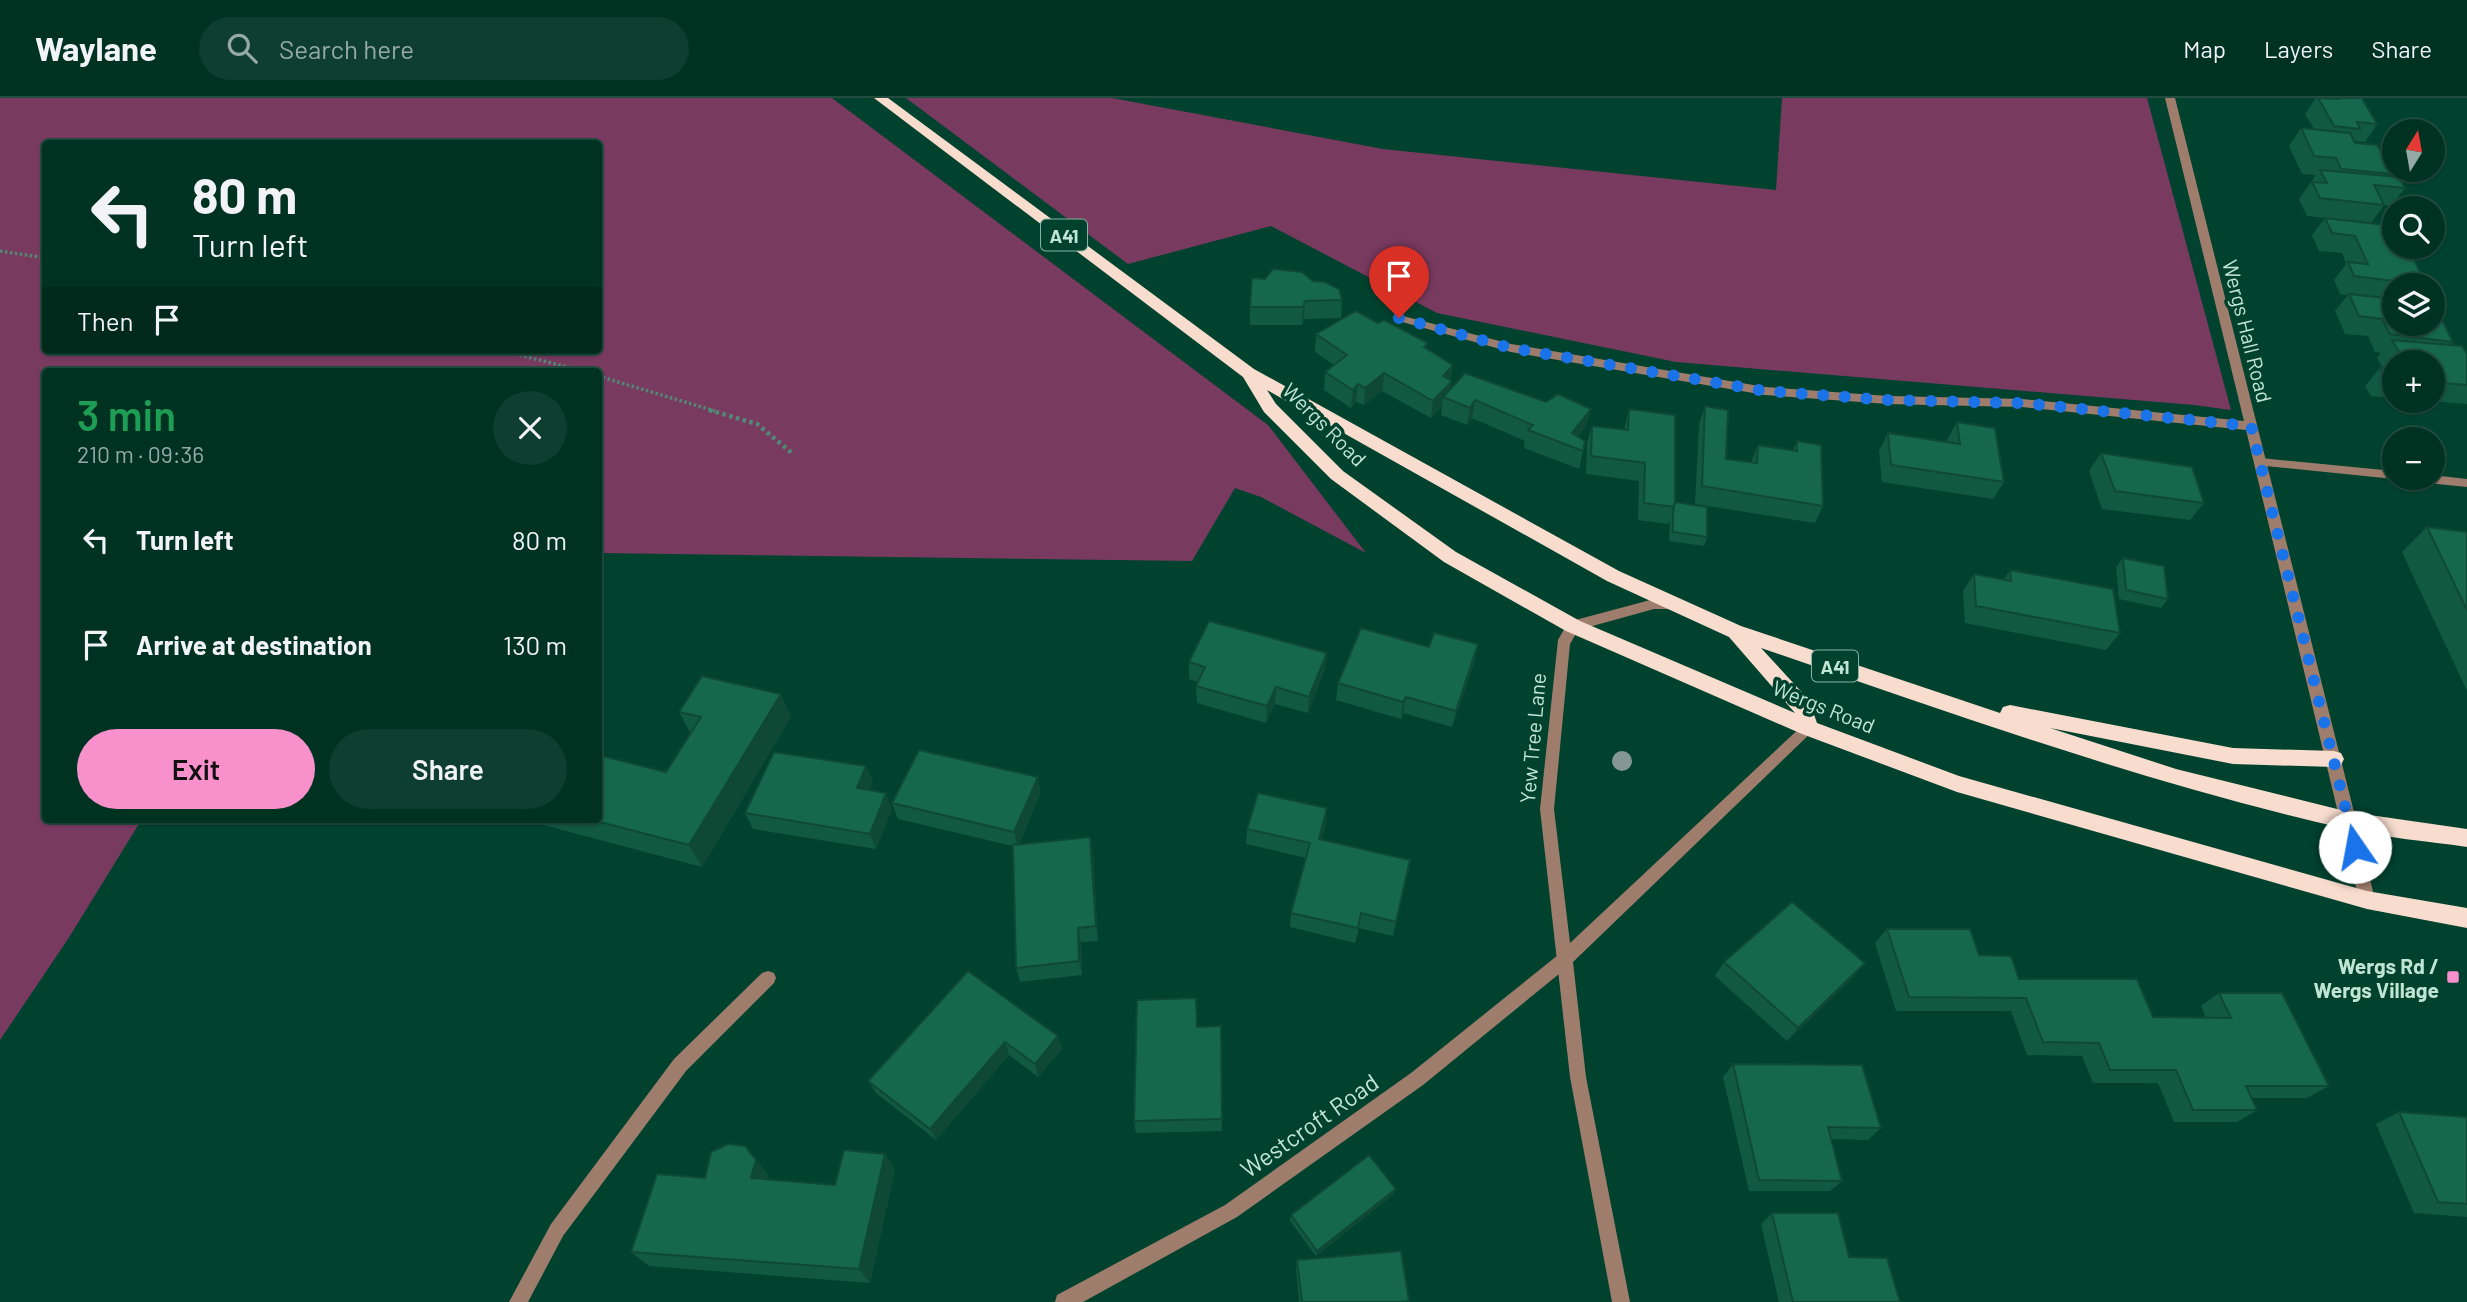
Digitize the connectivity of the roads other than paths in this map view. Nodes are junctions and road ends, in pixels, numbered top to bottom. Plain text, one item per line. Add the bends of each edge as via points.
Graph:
1 (880, 98) edge
2 (2170, 98) edge
3 (1399, 318) dead end
4 (1248, 373) junction
5 (2251, 426) junction
6 (2260, 462) junction
7 (2382, 474) edge
8 (2445, 481) edge
9 (2467, 483) edge
10 (1675, 604) junction
11 (1573, 626) junction
12 (1734, 631) junction
13 (1920, 695) junction
14 (1809, 728) junction
15 (2334, 759) junction
16 (2349, 821) junction
17 (2467, 838) edge
18 (2367, 900) junction
19 (2467, 918) edge
20 (1563, 960) junction
21 (768, 978) dead end
22 (518, 1302) edge
23 (1065, 1302) edge
24 (1621, 1302) edge

1 - 4 highway, Wergs Road / A41
2 - 5 street, Wergs Hall Road
3 - 5 street via 1511,348 1765,391 2022,403
4 - 10 highway, Wergs Road / A41 via 1613,576
4 - 11 highway, Wergs Road / A41 via 1270,408 1336,475 1450,557
5 - 6 street, Wergs Hall Road
6 - 7 street
6 - 15 street, Wergs Hall Road
8 - 9 street
10 - 11 street via 1654,604
10 - 12 highway, Wergs Road / A41
11 - 14 highway, Wergs Road / A41
11 - 20 street, Yew Tree Lane via 1563,644 1547,808
12 - 13 highway, Wergs Road / A41
12 - 14 highway via 1802,705
13 - 15 highway via 2234,756
13 - 16 highway, Wergs Road / A41 via 2176,777
14 - 18 highway, Wergs Road / A41 via 1957,784
14 - 20 street
15 - 16 street, Wergs Hall Road
16 - 17 highway, Wergs Road / A41
16 - 18 street, Wergs Hall Road
18 - 19 highway, Wergs Road / A41
20 - 23 street, Westcroft Road via 1417,1079 1231,1211
20 - 24 street, Yew Tree Lane via 1578,1077
21 - 22 street via 680,1065 557,1230

